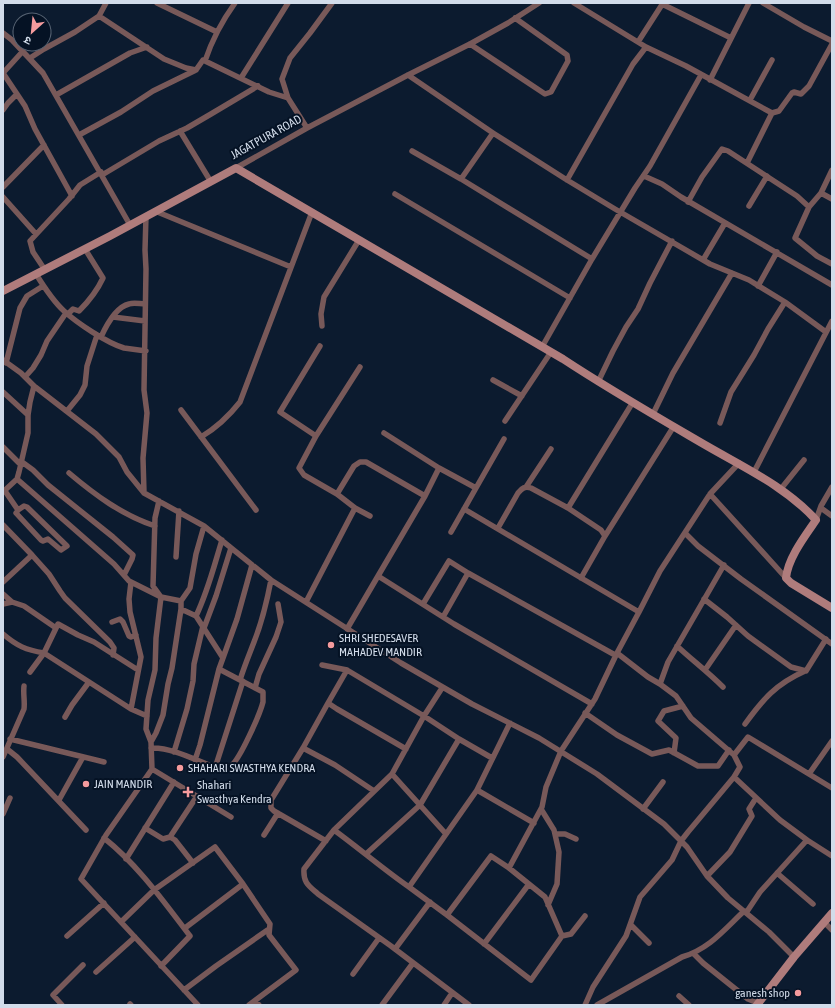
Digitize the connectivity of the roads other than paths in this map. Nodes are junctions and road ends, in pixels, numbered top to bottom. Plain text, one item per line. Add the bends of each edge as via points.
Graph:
1 (106, 3) edge
2 (158, 3) edge
3 (234, 3) edge
4 (288, 3) edge
5 (332, 3) edge
6 (540, 3) edge
7 (574, 3) edge
8 (749, 3) edge
9 (662, 4) edge
10 (766, 4) edge
11 (99, 16) junction
12 (515, 18) junction
13 (217, 32) junction
14 (3, 33) edge
15 (731, 38) junction
16 (12, 40) edge
17 (832, 41) edge
18 (638, 42) junction
19 (470, 44) junction
20 (832, 44) edge
21 (146, 47) junction
22 (646, 47) junction
23 (22, 52) edge
24 (24, 52) edge
25 (30, 58) junction
26 (772, 60) dead end
27 (204, 61) junction
28 (196, 70) junction
29 (408, 75) junction
30 (701, 75) junction
31 (241, 78) junction
32 (710, 80) junction
33 (258, 86) junction
34 (17, 94) junction
35 (56, 95) junction
36 (288, 98) junction
37 (750, 100) junction
38 (3, 110) edge
39 (772, 113) junction
40 (308, 128) junction
41 (180, 131) junction
42 (494, 133) junction
43 (79, 135) junction
44 (44, 145) junction
45 (412, 151) dead end
46 (748, 163) junction
47 (236, 168) junction
48 (832, 170) edge
49 (102, 174) junction
50 (644, 176) junction
51 (767, 176) junction
52 (461, 178) junction
53 (567, 180) junction
54 (210, 182) junction
55 (3, 187) edge
56 (821, 193) junction
57 (395, 194) dead end
58 (72, 196) junction
59 (3, 197) edge
60 (832, 199) edge
61 (688, 202) junction
62 (749, 206) dead end
63 (809, 207) junction
64 (155, 211) junction
65 (312, 212) junction
66 (621, 212) junction
67 (146, 216) junction
68 (725, 223) junction
69 (130, 225) junction
70 (36, 234) junction
71 (359, 240) junction
72 (672, 241) junction
73 (85, 249) junction
74 (777, 252) junction
75 (592, 259) junction
76 (703, 260) junction
77 (832, 264) edge
78 (291, 267) junction
79 (45, 270) junction
80 (732, 273) junction
81 (36, 274) junction
82 (832, 285) edge
83 (43, 286) junction
84 (758, 286) junction
85 (3, 290) edge
86 (570, 298) junction
87 (785, 302) junction
88 (145, 304) junction
89 (67, 314) junction
90 (113, 317) junction
91 (145, 321) junction
92 (832, 321) edge
93 (322, 326) dead end
94 (826, 332) junction
95 (99, 336) junction
96 (320, 346) dead end
97 (542, 347) junction
98 (146, 351) junction
99 (551, 352) junction
100 (5, 361) edge
101 (360, 367) dead end
102 (25, 377) junction
103 (493, 380) dead end
104 (598, 382) junction
105 (34, 386) junction
106 (3, 392) edge
107 (522, 396) junction
108 (633, 402) junction
109 (181, 410) dead end
110 (67, 411) junction
111 (653, 414) junction
112 (28, 415) junction
113 (505, 421) dead end
114 (720, 423) dead end
115 (674, 426) junction
116 (384, 433) dead end
117 (316, 436) junction
118 (201, 437) junction
119 (504, 439) dead end
120 (3, 447) edge
121 (551, 449) dead end
122 (804, 460) dead end
123 (739, 463) junction
124 (22, 464) junction
125 (439, 468) junction
126 (754, 472) junction
127 (69, 473) dead end
128 (17, 479) junction
129 (526, 487) junction
130 (832, 487) edge
131 (476, 488) junction
132 (4, 489) edge
133 (780, 490) junction
134 (144, 493) junction
135 (337, 494) junction
136 (710, 494) junction
137 (425, 496) junction
138 (159, 501) junction
139 (355, 508) junction
140 (568, 508) junction
141 (821, 508) junction
142 (464, 509) junction
143 (18, 510) junction
144 (256, 510) dead end
145 (179, 511) junction
146 (370, 516) dead end
147 (832, 516) edge
148 (816, 520) junction
149 (3, 525) edge
150 (155, 526) junction
151 (204, 526) junction
152 (498, 528) junction
153 (451, 532) dead end
154 (685, 533) junction
155 (605, 536) junction
156 (222, 540) junction
157 (231, 548) junction
158 (32, 555) junction
159 (176, 556) dead end
160 (252, 565) junction
161 (724, 565) junction
162 (468, 573) junction
163 (124, 575) junction
164 (378, 576) junction
165 (581, 578) junction
166 (786, 578) junction
167 (271, 580) junction
168 (3, 582) edge
169 (131, 582) junction
170 (3, 594) edge
171 (161, 597) junction
172 (704, 599) junction
173 (181, 601) junction
174 (12, 602) junction
175 (306, 602) junction
176 (3, 604) edge
177 (278, 604) dead end
178 (423, 604) junction
179 (181, 608) junction
180 (832, 608) edge
181 (639, 612) junction
182 (196, 616) junction
183 (443, 617) junction
184 (112, 622) dead end
185 (736, 625) junction
186 (203, 627) junction
187 (56, 628) junction
188 (347, 629) junction
189 (3, 634) edge
190 (136, 635) junction
191 (826, 639) junction
192 (832, 644) edge
193 (677, 646) junction
194 (44, 653) junction
195 (616, 654) junction
196 (113, 655) junction
197 (223, 658) junction
198 (322, 665) dead end
199 (219, 669) junction
200 (138, 670) junction
201 (347, 670) junction
202 (705, 670) junction
203 (806, 671) junction
204 (30, 672) dead end
205 (242, 681) junction
206 (89, 682) junction
207 (660, 684) junction
208 (24, 686) dead end
209 (723, 687) dead end
210 (255, 688) junction
211 (442, 688) junction
212 (328, 703) junction
213 (592, 704) junction
214 (683, 706) junction
215 (131, 708) junction
216 (586, 713) junction
217 (147, 716) junction
218 (424, 716) junction
219 (65, 717) dead end
220 (510, 723) junction
221 (745, 724) dead end
222 (10, 739) junction
223 (459, 739) junction
224 (832, 741) edge
225 (151, 745) junction
226 (303, 748) junction
227 (7, 749) junction
228 (406, 749) junction
229 (729, 750) junction
230 (561, 751) junction
231 (174, 752) junction
232 (674, 753) junction
233 (734, 754) junction
234 (3, 757) edge
235 (83, 757) junction
236 (492, 758) junction
237 (195, 760) junction
238 (104, 762) dead end
239 (215, 768) junction
240 (152, 769) junction
241 (392, 774) junction
242 (809, 774) junction
243 (734, 777) junction
244 (174, 782) junction
245 (663, 782) dead end
246 (832, 788) edge
247 (477, 790) junction
248 (374, 791) junction
249 (197, 796) junction
250 (10, 798) dead end
251 (756, 798) junction
252 (59, 800) junction
253 (420, 805) junction
254 (541, 809) junction
255 (644, 809) junction
256 (278, 813) junction
257 (3, 814) edge
258 (231, 817) dead end
259 (534, 823) junction
260 (146, 828) junction
261 (86, 830) dead end
262 (334, 830) junction
263 (446, 834) junction
264 (555, 834) junction
265 (264, 836) dead end
266 (170, 837) junction
267 (104, 838) junction
268 (576, 839) dead end
269 (807, 840) junction
270 (326, 841) junction
271 (681, 841) junction
272 (366, 854) junction
273 (832, 856) edge
274 (126, 859) junction
275 (193, 863) junction
276 (509, 868) junction
277 (778, 873) junction
278 (707, 876) junction
279 (243, 884) junction
280 (529, 884) junction
281 (409, 887) junction
282 (154, 890) junction
283 (430, 902) junction
284 (104, 903) junction
285 (813, 904) dead end
286 (548, 905) junction
287 (745, 912) junction
288 (832, 913) edge
289 (447, 915) junction
290 (585, 916) dead end
291 (121, 922) junction
292 (824, 922) junction
293 (630, 925) junction
294 (185, 928) junction
295 (270, 929) junction
296 (832, 930) edge
297 (68, 936) dead end
298 (562, 936) junction
299 (135, 937) junction
300 (379, 938) junction
301 (649, 943) dead end
302 (484, 944) junction
303 (395, 949) junction
304 (694, 954) junction
305 (794, 957) junction
306 (413, 963) junction
307 (83, 965) dead end
308 (161, 966) junction
309 (96, 972) dead end
310 (353, 974) dead end
311 (184, 990) junction
312 (452, 992) junction
313 (679, 996) dead end
314 (257, 1003) edge
315 (759, 1004) edge
316 (62, 1005) edge
317 (198, 1005) edge
318 (249, 1005) edge
319 (382, 1005) edge
320 (444, 1005) edge
321 (469, 1005) edge
322 (585, 1005) edge
323 (597, 1005) edge
324 (689, 1005) edge

1 - 11 street
2 - 13 street
3 - 13 street
4 - 31 street
5 - 36 street via 290,58 282,79
6 - 12 street, JAGATPURA ROAD
7 - 18 street
8 - 15 street
9 - 15 street
9 - 18 street
10 - 17 street
11 - 21 street
11 - 25 street
12 - 19 street, JAGATPURA ROAD
12 - 19 street via 567,55 568,61 551,92 545,94
13 - 27 street
14 - 16 street
15 - 32 street
18 - 22 street
19 - 29 street, JAGATPURA ROAD
20 - 39 street via 809,86 801,94 792,93 779,111
21 - 28 street via 164,59
21 - 35 street via 130,53
22 - 30 street
22 - 53 street via 633,64
23 - 34 street via 3,74
24 - 25 street
25 - 35 street via 43,73
26 - 37 street
27 - 28 street
27 - 31 street
28 - 43 street via 153,91
29 - 40 street, JAGATPURA ROAD
29 - 42 street
30 - 32 street
30 - 50 street
31 - 33 street
32 - 37 street
33 - 36 street
33 - 41 street
34 - 38 street
34 - 44 street
35 - 43 street
36 - 40 street
37 - 39 street
39 - 46 street
40 - 47 street, JAGATPURA ROAD
41 - 49 street via 159,140
41 - 54 street
42 - 52 street
42 - 53 street
43 - 49 street
44 - 55 street
44 - 58 street
45 - 52 street
46 - 51 street
46 - 61 street via 722,149
47 - 54 street, JAGATPURA ROAD
47 - 65 street
48 - 56 street
49 - 58 street via 80,186
49 - 69 street
50 - 61 street via 662,184
50 - 66 street
51 - 62 street
51 - 63 street
52 - 75 street
53 - 66 street
54 - 64 street, JAGATPURA ROAD
56 - 60 street
56 - 63 street
57 - 86 street
58 - 70 street
59 - 70 street
61 - 68 street
63 - 77 street via 795,238
64 - 67 street, JAGATPURA ROAD
64 - 78 street
65 - 71 street
65 - 78 street
66 - 72 street
66 - 75 street
67 - 69 street, JAGATPURA ROAD
67 - 88 street
68 - 74 street
68 - 76 street
69 - 73 street, JAGATPURA ROAD
70 - 79 street via 30,241 33,252
71 - 93 street via 324,297
71 - 97 street
72 - 76 street
72 - 104 street
73 - 79 street, JAGATPURA ROAD
73 - 89 street via 103,278 94,295 79,311 73,308
74 - 82 street
74 - 84 street
75 - 86 street
76 - 80 street
78 - 118 street via 240,402 231,414
79 - 81 street, JAGATPURA ROAD
80 - 84 street
80 - 111 street
81 - 83 street
81 - 85 street, JAGATPURA ROAD
83 - 89 street
83 - 100 street via 27,296 20,308
84 - 87 street
86 - 97 street
87 - 94 street
87 - 114 street via 731,392
88 - 90 street via 129,304
88 - 91 street
89 - 95 street
89 - 102 street
90 - 91 street
90 - 95 street
91 - 98 street
92 - 94 street
94 - 126 street
95 - 98 street via 123,348
95 - 110 street via 87,366 85,385
96 - 117 street via 280,412
97 - 99 street
98 - 134 street
99 - 104 street
99 - 107 street
100 - 102 street
101 - 117 street
102 - 105 street
103 - 107 street
104 - 108 street
105 - 110 street
105 - 112 street
106 - 112 street
107 - 113 street
108 - 111 street
108 - 140 street
109 - 118 street
110 - 134 street via 119,457
111 - 115 street
112 - 124 street via 28,433
115 - 123 street
115 - 155 street
116 - 125 street
117 - 135 street via 300,464 300,471
118 - 144 street
119 - 131 street
120 - 124 street
121 - 129 street
122 - 133 street
123 - 126 street
123 - 136 street
124 - 128 street
124 - 163 street via 33,470 48,486 133,555
125 - 131 street
125 - 137 street
126 - 133 street
127 - 150 street via 124,513
128 - 132 street
128 - 163 street
129 - 140 street
129 - 152 street via 518,493
130 - 141 street
131 - 142 street
132 - 143 street
133 - 148 street
134 - 138 street
135 - 137 street via 354,466 366,462
135 - 139 street
136 - 154 street
136 - 166 street
137 - 164 street
138 - 145 street
138 - 150 street
139 - 146 street
139 - 175 street
140 - 155 street via 601,530
141 - 147 street
141 - 148 street
142 - 152 street
142 - 153 street
143 - 143 street via 27,507 67,546 60,550 48,539 41,540 16,513
145 - 151 street
145 - 159 street
148 - 166 street via 798,546 786,572
149 - 158 street
150 - 171 street via 153,586
151 - 156 street
151 - 173 street via 190,588
152 - 165 street
154 - 161 street
154 - 181 street via 660,571
155 - 165 street
156 - 157 street
156 - 182 street
157 - 160 street
157 - 186 street
158 - 168 street
158 - 196 street via 63,595 110,642 114,648
160 - 167 street
160 - 197 street
161 - 172 street
161 - 191 street
162 - 178 street via 449,561
162 - 183 street
162 - 195 street
163 - 169 street
164 - 178 street
164 - 188 street
165 - 181 street
166 - 180 street
167 - 175 street
167 - 205 street via 262,619
169 - 171 street
169 - 190 street via 129,604
170 - 174 street
171 - 173 street
171 - 217 street via 155,670
172 - 185 street
172 - 193 street
173 - 179 street
174 - 176 street
174 - 187 street via 24,606
175 - 188 street
177 - 210 street via 281,622
178 - 183 street
179 - 182 street
179 - 225 street via 163,715
181 - 195 street
182 - 186 street
183 - 213 street
184 - 190 street via 120,619 129,636
185 - 202 street
185 - 203 street via 792,667
186 - 197 street
186 - 231 street via 187,709
187 - 194 street
187 - 196 street via 58,624
188 - 211 street
189 - 194 street via 16,645
190 - 200 street via 141,657
191 - 192 street
191 - 203 street
193 - 202 street
193 - 207 street
194 - 204 street
194 - 206 street
195 - 207 street
195 - 213 street
196 - 200 street
197 - 199 street
198 - 201 street
199 - 205 street
199 - 237 street
200 - 215 street
201 - 212 street
201 - 218 street
202 - 209 street
203 - 221 street via 775,688
205 - 210 street
205 - 239 street
206 - 215 street
206 - 219 street
207 - 214 street via 676,696
208 - 222 street via 24,709
210 - 239 street via 263,692 257,721 238,759 224,770
211 - 218 street
211 - 220 street
212 - 226 street
212 - 228 street
213 - 216 street
214 - 229 street via 694,721
214 - 232 street via 664,711 658,721 676,738
215 - 217 street
216 - 230 street
216 - 232 street via 617,735 652,754 669,750
217 - 225 street via 146,729
218 - 223 street
218 - 228 street
220 - 230 street
220 - 236 street
222 - 227 street
222 - 235 street
223 - 236 street
223 - 253 street
224 - 242 street
225 - 231 street
225 - 240 street
226 - 248 street via 335,765
226 - 256 street via 271,800 271,808
227 - 234 street
227 - 252 street
228 - 241 street
229 - 232 street via 718,766 698,766
229 - 233 street
230 - 254 street via 546,788
230 - 255 street
231 - 237 street
233 - 242 street via 748,737
233 - 243 street via 740,767
235 - 238 street
235 - 252 street
236 - 247 street
237 - 239 street
240 - 244 street
240 - 267 street
241 - 248 street
241 - 253 street
242 - 246 street
243 - 251 street
243 - 271 street
244 - 249 street
244 - 260 street
245 - 255 street
247 - 259 street
247 - 263 street
248 - 262 street
249 - 258 street
249 - 266 street
250 - 257 street
251 - 269 street
251 - 278 street via 749,810 752,816 730,852
252 - 261 street
253 - 263 street
253 - 272 street
254 - 259 street
254 - 264 street
255 - 271 street
256 - 265 street
256 - 270 street
259 - 276 street
260 - 266 street via 163,839
260 - 274 street
262 - 270 street
262 - 272 street
263 - 281 street
264 - 268 street via 565,834
264 - 286 street via 559,852 556,884
266 - 275 street
267 - 274 street
267 - 284 street via 81,879
269 - 273 street
269 - 277 street
270 - 300 street via 304,870 303,876 307,885
271 - 278 street
271 - 293 street via 672,860 640,897
272 - 281 street
274 - 282 street
275 - 279 street via 215,847
275 - 282 street
276 - 280 street
276 - 289 street via 491,856
277 - 285 street
277 - 287 street
278 - 287 street
279 - 294 street
279 - 295 street via 270,924
280 - 286 street via 545,898
280 - 302 street
281 - 283 street
282 - 291 street
282 - 294 street
283 - 289 street
283 - 303 street
284 - 291 street
284 - 297 street
286 - 298 street
287 - 304 street via 707,947
287 - 305 street
288 - 292 street
289 - 302 street
290 - 298 street via 571,934
291 - 299 street
292 - 296 street
292 - 305 street
293 - 301 street
293 - 322 street
294 - 308 street via 190,936
295 - 311 street
295 - 314 street via 269,935 296,970
298 - 302 street via 531,980
299 - 308 street
299 - 309 street
300 - 303 street
300 - 310 street
303 - 306 street
304 - 315 street via 748,999
304 - 323 street via 682,957
305 - 315 street
306 - 312 street
306 - 319 street
307 - 316 street via 53,995
308 - 311 street
311 - 317 street
312 - 320 street
312 - 321 street
313 - 324 street
314 - 318 street

